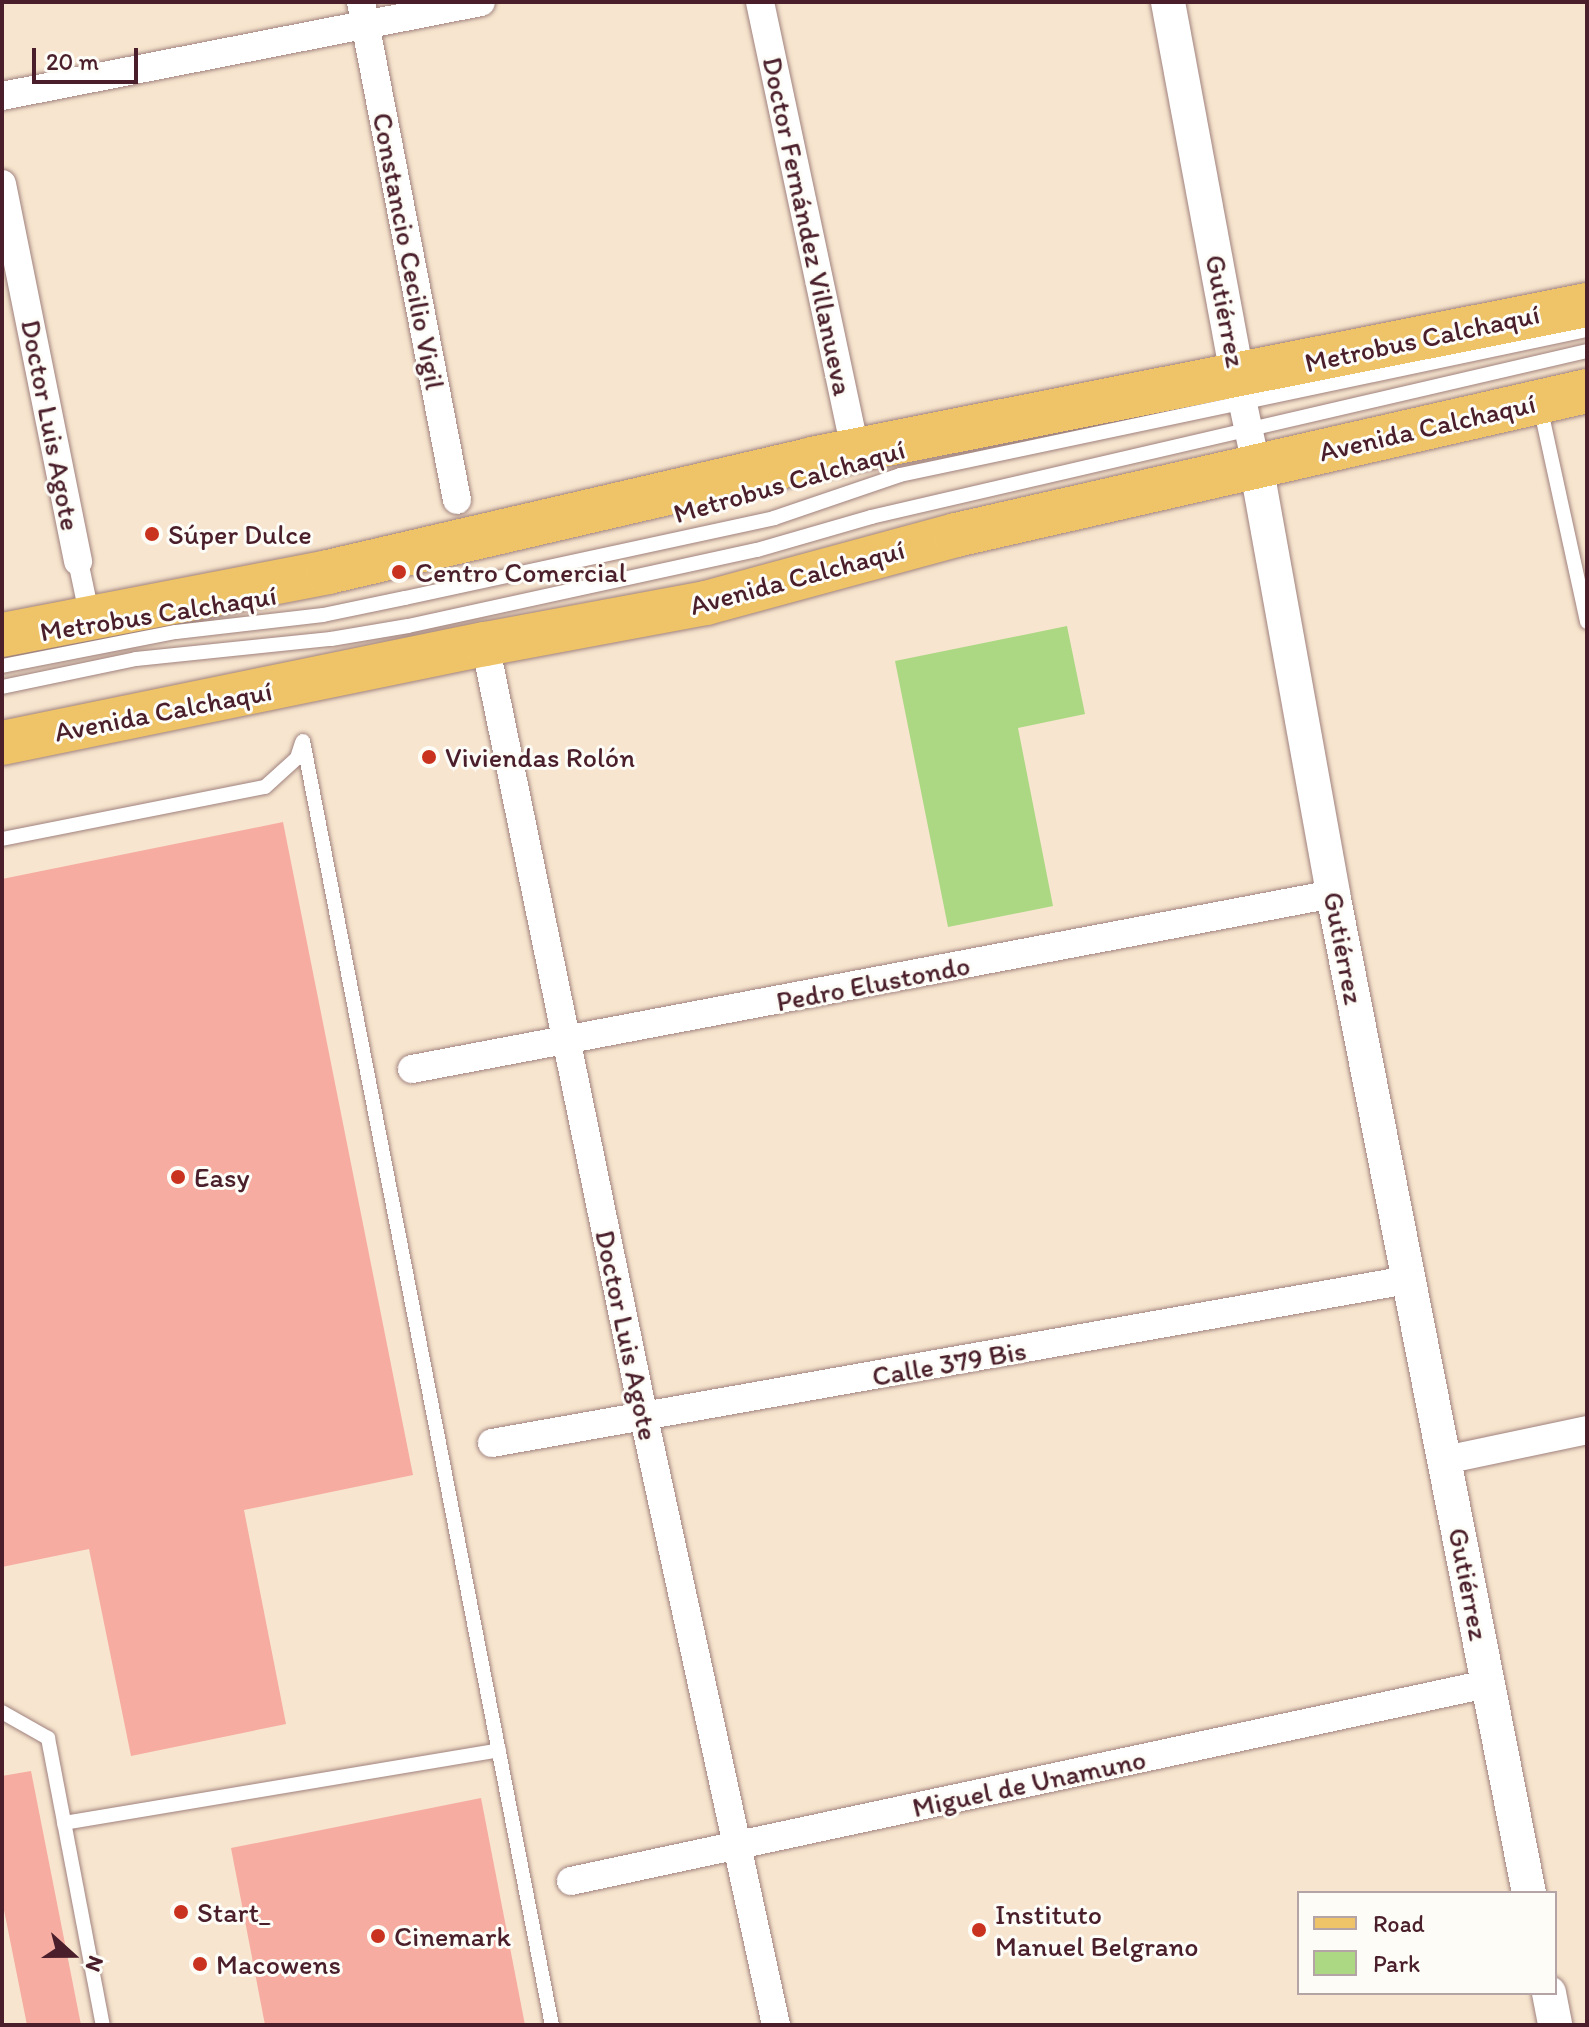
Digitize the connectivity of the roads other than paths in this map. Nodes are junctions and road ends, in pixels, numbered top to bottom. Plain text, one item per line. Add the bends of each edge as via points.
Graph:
1 (481, 2) edge
2 (760, 2) edge
3 (1168, 2) edge
4 (364, 14) edge
5 (2, 96) edge
6 (2, 184) edge
7 (1587, 305) edge
8 (1587, 330) edge
9 (1587, 351) edge
10 (1240, 389) junction
11 (1587, 391) edge
12 (1539, 401) junction
13 (1253, 448) junction
14 (855, 450) junction
15 (457, 500) joint
16 (464, 542) junction
17 (78, 561) joint
18 (90, 618) junction
19 (1587, 622) edge
20 (2, 635) edge
21 (485, 644) junction
22 (2, 666) edge
23 (2, 687) edge
24 (2, 743) edge
25 (2, 839) edge
26 (1333, 894) junction
27 (567, 1042) junction
28 (412, 1069) dead end
29 (1407, 1280) junction
30 (644, 1418) junction
31 (1587, 1430) edge
32 (492, 1443) dead end
33 (1445, 1460) junction
34 (1487, 1684) junction
35 (2, 1712) edge
36 (499, 1750) junction
37 (64, 1823) junction
38 (735, 1846) junction
39 (571, 1881) dead end
40 (1529, 1891) edge
41 (1549, 1995) edge
42 (103, 2025) edge
43 (552, 2025) edge
44 (776, 2025) edge
45 (1555, 2025) edge

1 - 4 street
2 - 14 street, Doctor Fernández Villanueva
3 - 10 street, Gutiérrez
4 - 5 street
4 - 15 street, Constancio Cecilio Vigil
6 - 17 street, Doctor Luis Agote
7 - 10 main road
8 - 10 lane, Metrobus Calchaquí
9 - 13 lane, Metrobus Calchaquí via 1453,380
10 - 13 street, Gutiérrez
10 - 14 main road
10 - 22 lane, Metrobus Calchaquí via 900,475 774,518 323,615 176,632
11 - 12 main road, Avenida Calchaquí
12 - 13 main road, Avenida Calchaquí
12 - 19 lane
13 - 21 main road, Avenida Calchaquí via 706,603
13 - 23 lane, Metrobus Calchaquí via 871,517 757,550 408,626 136,659
13 - 26 street, Gutiérrez
14 - 16 main road
15 - 16 street
16 - 18 main road
17 - 18 street, Doctor Luis Agote
18 - 20 main road
21 - 24 main road, Avenida Calchaquí
21 - 27 street, Doctor Luis Agote
25 - 36 lane via 265,787 297,758 303,741
26 - 27 street, Pedro Elustondo
26 - 29 street, Gutiérrez
27 - 28 street, Pedro Elustondo
27 - 30 street, Doctor Luis Agote
29 - 30 street, Calle 379 Bis
29 - 33 street, Gutiérrez
30 - 32 street, Calle 379 Bis
30 - 38 street, Doctor Luis Agote
31 - 33 street
33 - 34 street, Gutiérrez
34 - 38 street, Miguel de Unamuno
34 - 40 street, Gutiérrez
35 - 37 lane via 48,1738
36 - 37 lane
36 - 43 lane
37 - 42 lane
38 - 39 street, Miguel de Unamuno
38 - 44 street, Doctor Luis Agote
41 - 45 street

